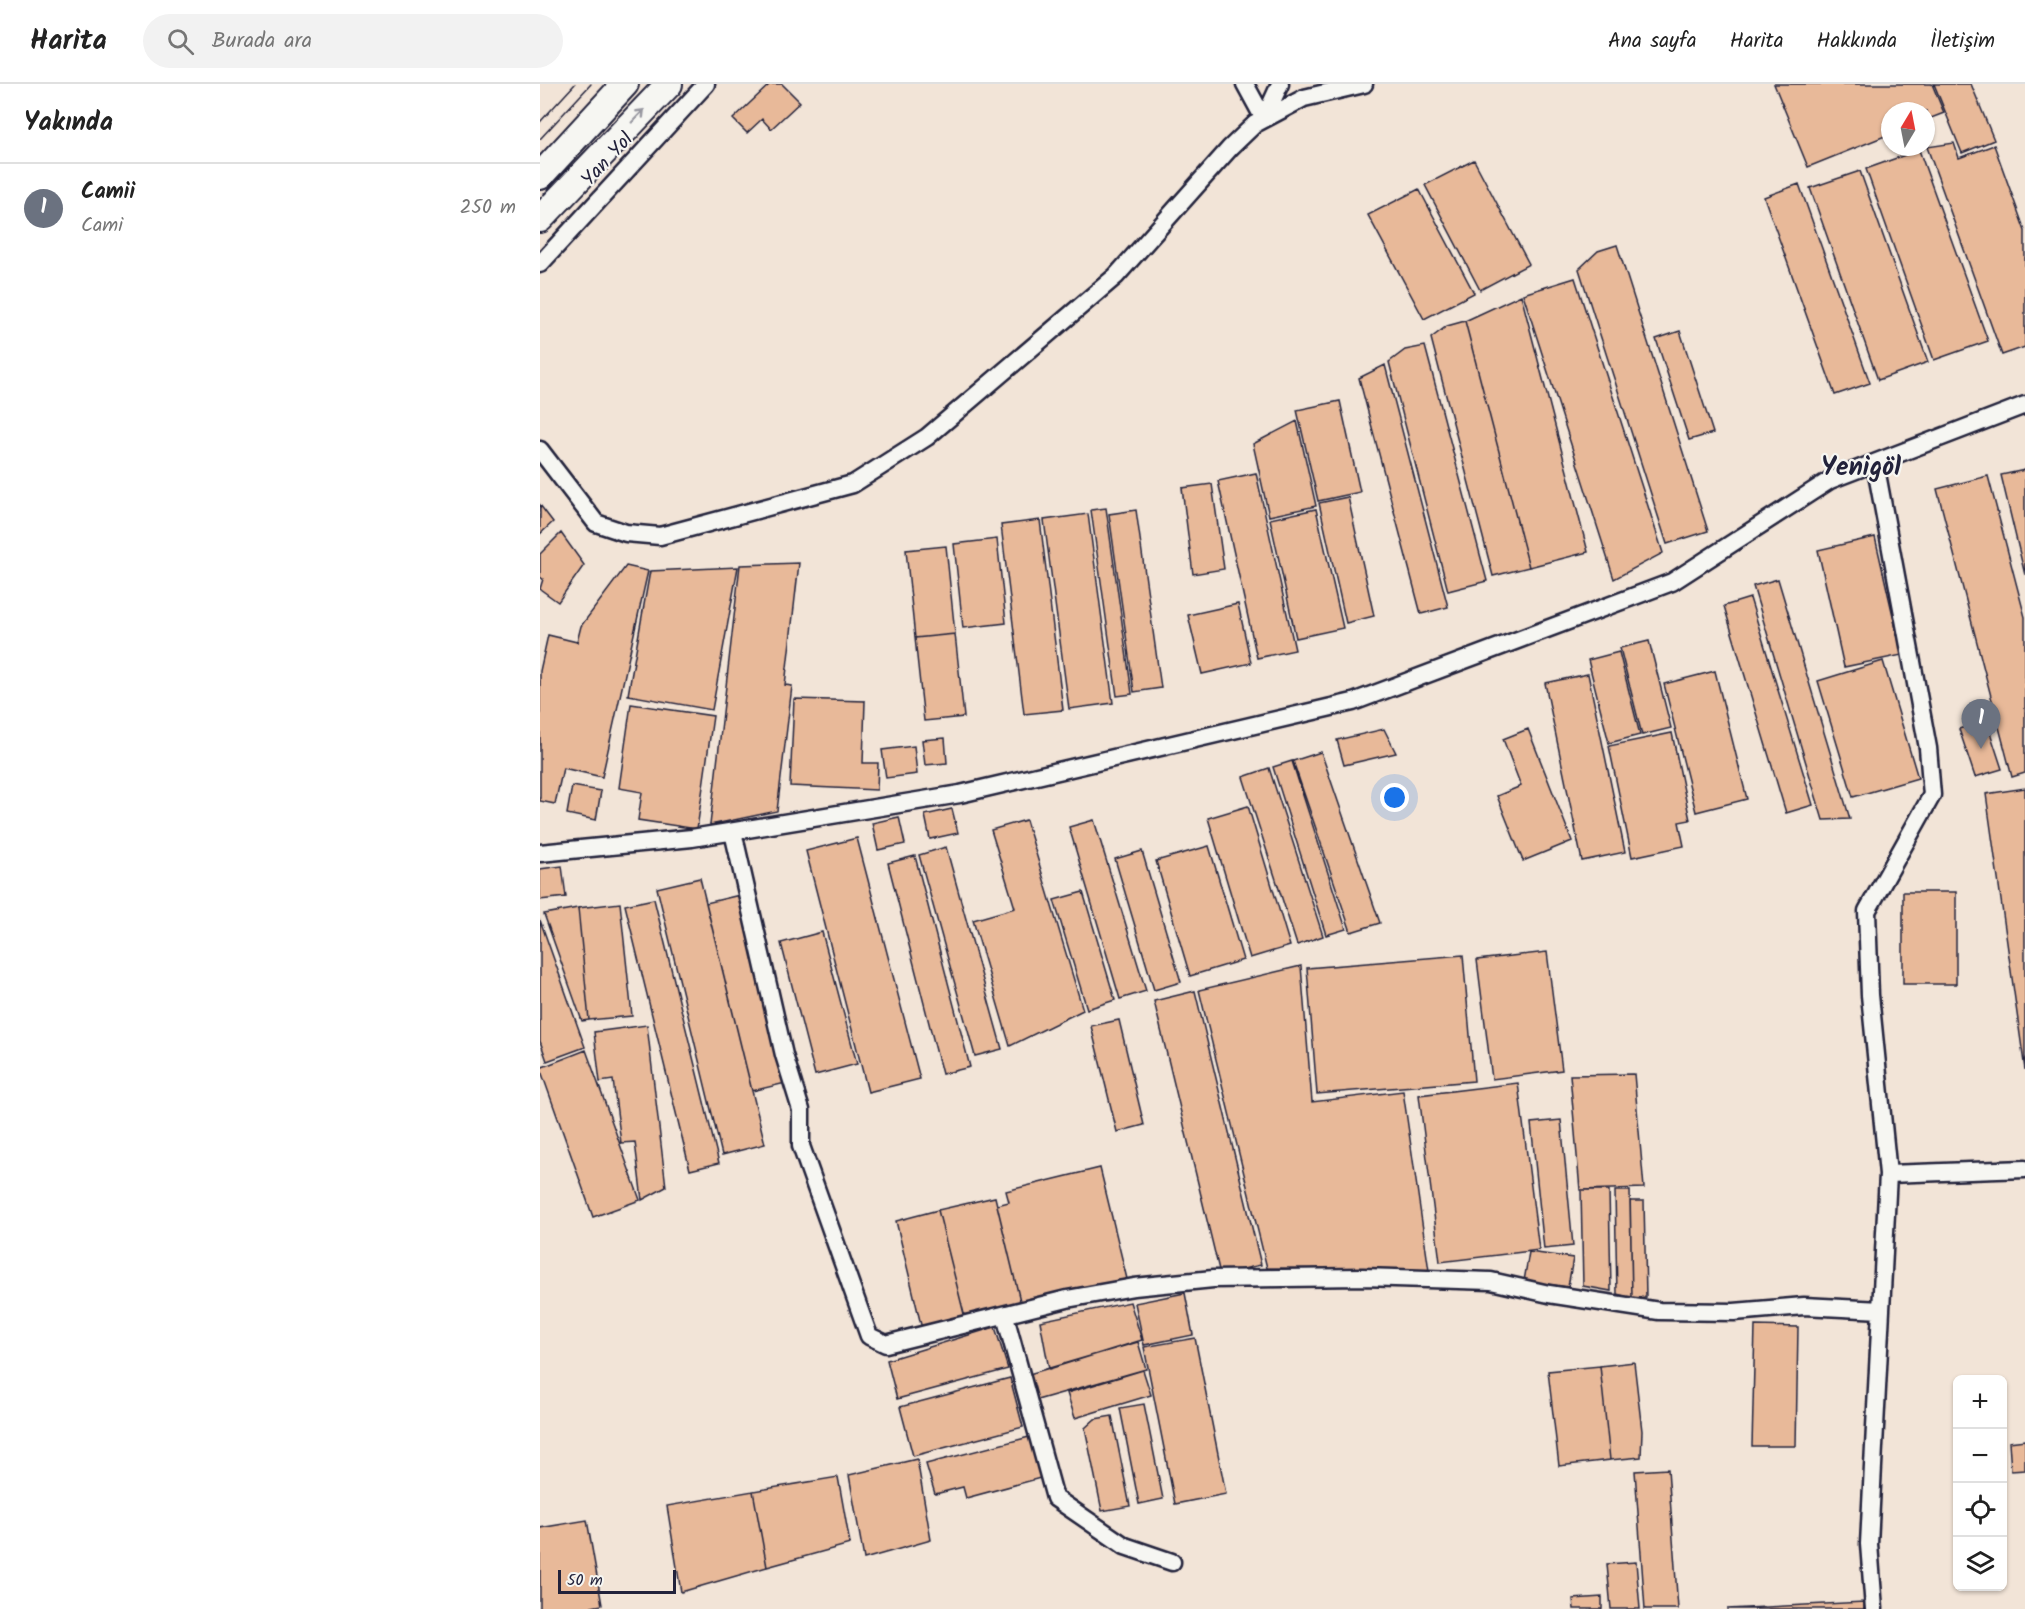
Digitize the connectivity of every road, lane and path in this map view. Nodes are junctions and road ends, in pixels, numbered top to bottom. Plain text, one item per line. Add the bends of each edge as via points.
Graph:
1 (625, 84) edge
2 (669, 84) edge
3 (706, 84) edge
4 (1245, 84) edge
5 (1280, 84) edge
6 (1364, 84) edge
7 (1264, 119) junction
8 (540, 176) edge
9 (540, 219) edge
10 (540, 264) edge
11 (2025, 405) edge
12 (540, 450) edge
13 (1875, 463) junction
14 (733, 832) junction
15 (540, 853) edge
16 (2025, 1169) edge
17 (1888, 1174) junction
18 (1881, 1310) junction
19 (1005, 1316) junction
20 (1172, 1562) dead end
21 (1874, 1609) edge

1 - 8 highway
9 -> 2 highway
3 - 10 street, Yan Yol
4 - 7 street
5 - 7 street
6 - 7 street via 1304,98
7 - 12 street via 1230,148 1116,276 927,437 853,484 660,536 626,533 596,523
11 - 13 street
13 - 14 street via 1830,480 1672,582 1353,702 960,794
13 - 17 street via 1928,748 1932,795 1867,911 1870,994
14 - 15 street
14 - 19 street via 784,1055 801,1110 801,1146 869,1336 885,1344
16 - 17 street
17 - 18 street
18 - 19 street via 1804,1306 1734,1312 1659,1311 1491,1281 1363,1277 1213,1279 1134,1287
18 - 21 street via 1869,1544
19 - 20 street via 1055,1498 1125,1546

